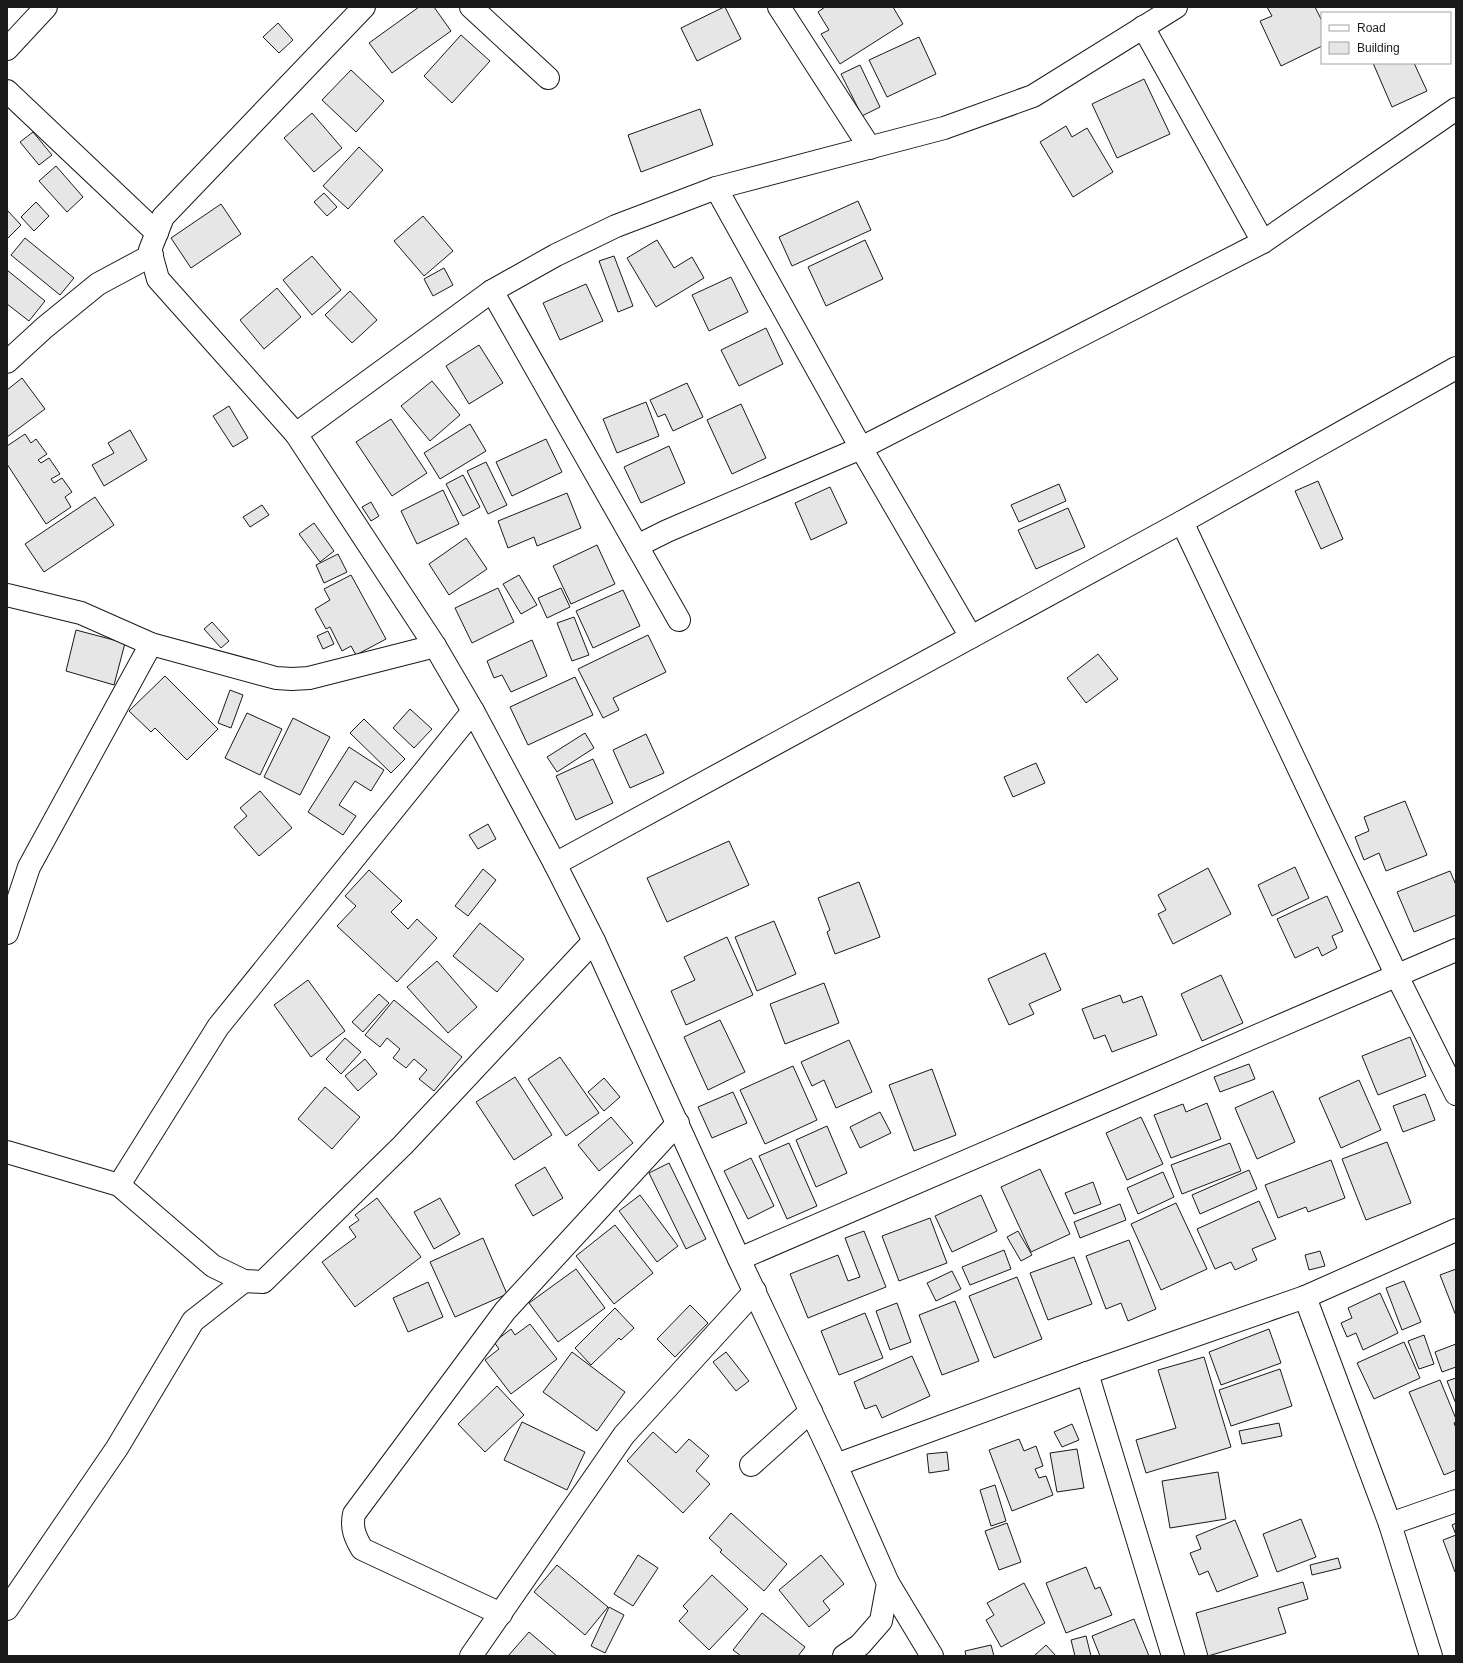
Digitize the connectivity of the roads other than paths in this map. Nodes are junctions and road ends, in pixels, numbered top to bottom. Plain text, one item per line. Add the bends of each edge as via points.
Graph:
1 (46, 7) edge
2 (364, 7) edge
3 (471, 7) edge
4 (778, 7) edge
5 (1176, 7) edge
6 (1143, 27) junction
7 (7, 49) edge
8 (548, 78) dead end
9 (7, 91) edge
10 (1456, 110) edge
11 (870, 148) junction
12 (716, 188) junction
13 (157, 233) junction
14 (1263, 242) junction
15 (152, 255) junction
16 (492, 291) junction
17 (7, 362) edge
18 (1456, 368) edge
19 (296, 434) junction
20 (861, 448) junction
21 (1182, 522) junction
22 (637, 546) junction
23 (7, 595) edge
24 (679, 620) dead end
25 (971, 638) junction
26 (152, 644) junction
27 (435, 646) junction
28 (473, 711) junction
29 (555, 864) junction
30 (7, 933) edge
31 (594, 941) junction
32 (1456, 950) edge
33 (1397, 976) junction
34 (1456, 1094) edge
35 (678, 1123) junction
36 (7, 1152) edge
37 (118, 1185) junction
38 (1456, 1230) edge
39 (739, 1259) junction
40 (244, 1281) junction
41 (756, 1292) junction
42 (1305, 1297) junction
43 (1086, 1373) junction
44 (811, 1412) junction
45 (752, 1465) dead end
46 (836, 1465) junction
47 (1456, 1501) edge
48 (1390, 1524) junction
49 (888, 1583) junction
50 (7, 1609) edge
51 (501, 1614) junction
52 (471, 1656) edge
53 (844, 1656) edge
54 (932, 1656) edge
55 (1173, 1656) edge
56 (1431, 1656) edge

1 - 7 street
2 - 13 street via 164,217
3 - 8 street
4 - 11 street
5 - 6 street
6 - 11 street via 1033,96 944,128
6 - 14 street
9 - 13 street
10 - 14 street
11 - 12 street
12 - 16 street via 616,226 556,255
12 - 20 street
13 - 15 street via 150,250
14 - 20 street
15 - 17 street via 98,284
15 - 19 street via 158,279
16 - 19 street
16 - 22 street
18 - 21 street
19 - 27 street
20 - 22 street
20 - 25 street
21 - 25 street
21 - 33 street
22 - 24 street
23 - 26 street via 81,613
25 - 29 street
26 - 27 street via 276,678 292,679 309,678
26 - 30 street via 29,867
27 - 28 street
28 - 29 street
28 - 37 street via 218,1027
29 - 31 street
31 - 35 street
31 - 40 street via 392,1156 263,1282
32 - 33 street
33 - 34 street
33 - 39 street
35 - 39 street
35 - 51 street via 505,1312 354,1514 354,1535 362,1549
36 - 37 street
37 - 40 street via 213,1266
38 - 42 street
39 - 41 street
40 - 50 street via 193,1321 117,1448
41 - 44 street
41 - 51 street via 624,1436
42 - 43 street
42 - 48 street
43 - 46 street
43 - 55 street
44 - 45 street
44 - 46 street
46 - 49 street
47 - 48 street
48 - 56 street
49 - 53 street via 881,1621 860,1645
49 - 54 street
51 - 52 street

